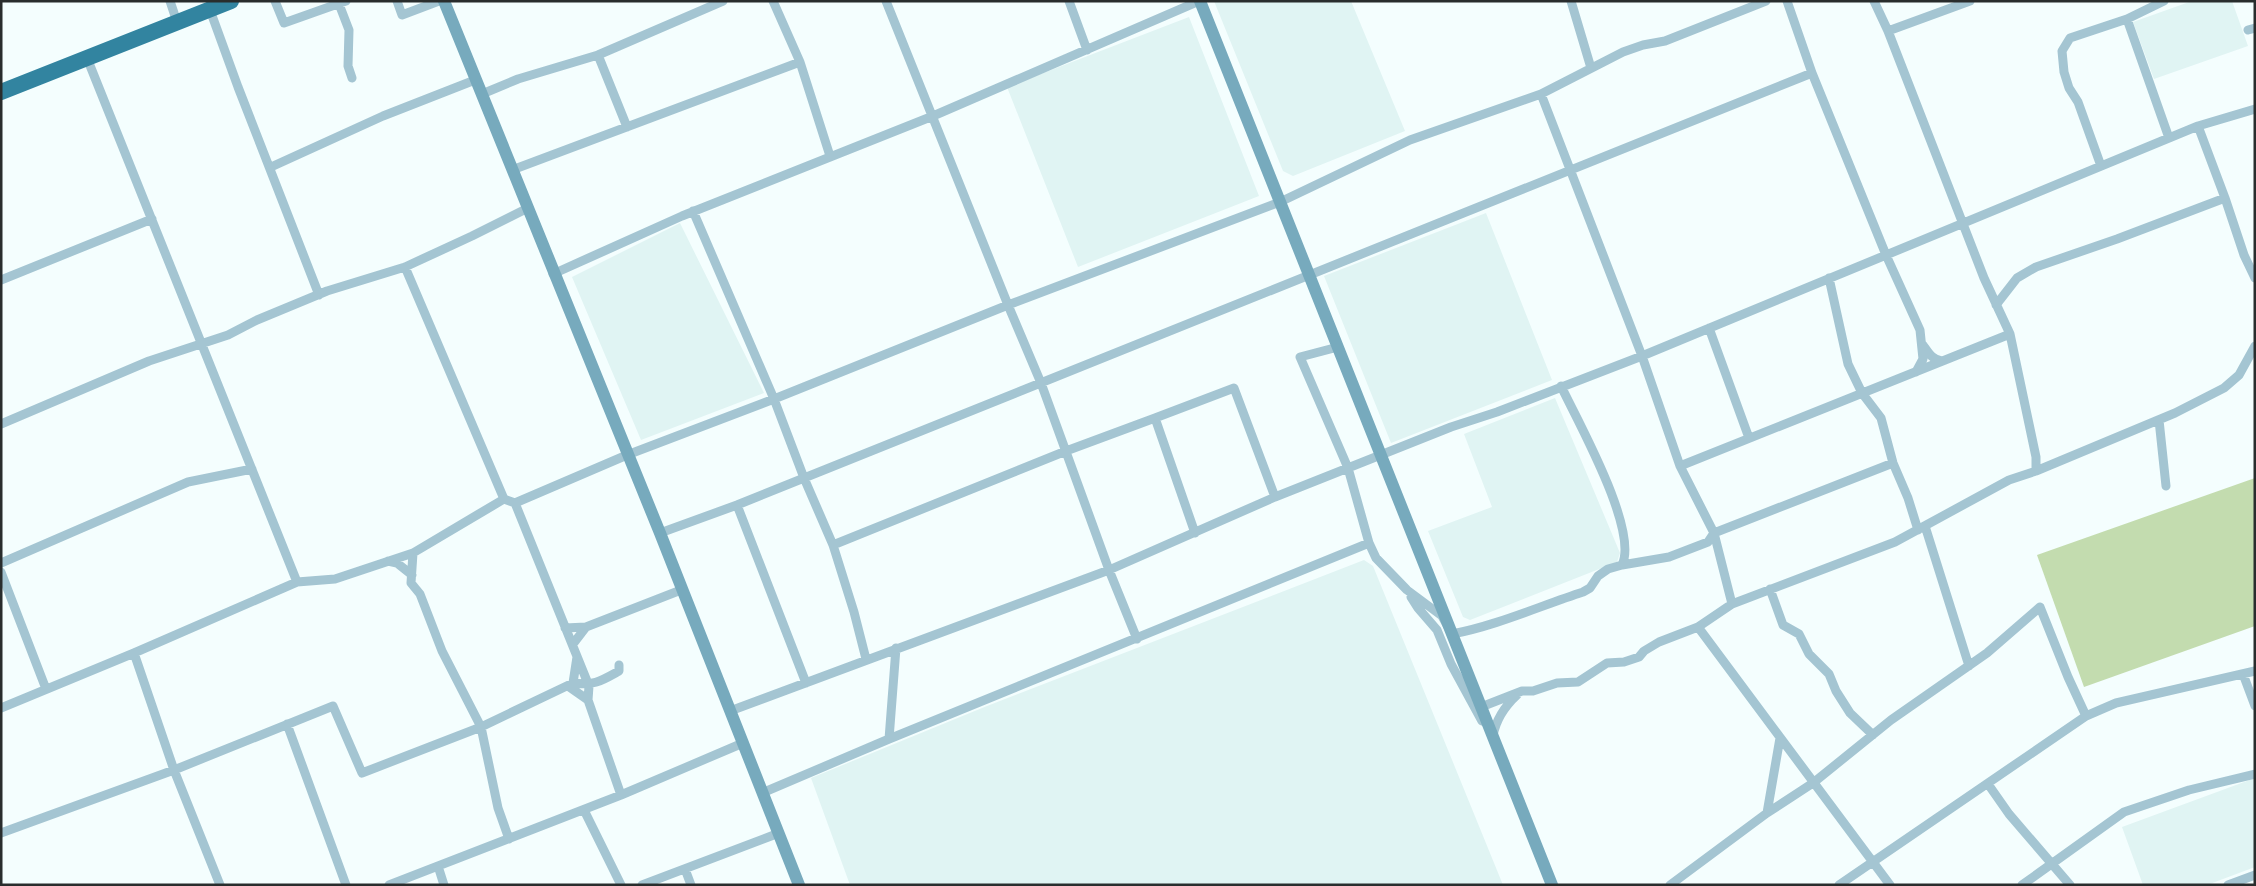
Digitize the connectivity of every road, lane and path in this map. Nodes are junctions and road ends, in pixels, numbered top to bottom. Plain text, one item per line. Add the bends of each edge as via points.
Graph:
1 (170, 1) edge
2 (232, 1) edge
3 (275, 1) edge
4 (397, 1) edge
5 (440, 1) edge
6 (444, 1) edge
7 (723, 1) edge
8 (773, 1) edge
9 (886, 1) edge
10 (1069, 1) edge
11 (1199, 1) edge
12 (1571, 1) edge
13 (1766, 1) edge
14 (1787, 1) edge
15 (1874, 1) edge
16 (1970, 1) edge
17 (2164, 1) edge
18 (342, 3) edge
19 (210, 10) junction
20 (2127, 19) junction
21 (177, 22) junction
22 (1888, 31) junction
23 (1087, 50) junction
24 (598, 55) junction
25 (87, 58) junction
26 (800, 62) junction
27 (1592, 68) junction
28 (1812, 73) junction
29 (352, 78) dead end
30 (475, 80) junction
31 (1, 92) edge
32 (482, 94) junction
33 (1542, 94) junction
34 (2255, 109) edge
35 (933, 116) junction
36 (2198, 126) junction
37 (627, 127) junction
38 (2169, 138) junction
39 (830, 156) junction
40 (2101, 166) junction
41 (271, 167) junction
42 (512, 170) junction
43 (1571, 170) junction
44 (2225, 198) junction
45 (1280, 202) junction
46 (528, 208) junction
47 (693, 211) junction
48 (152, 219) junction
49 (1963, 223) junction
50 (1886, 254) junction
51 (2252, 265) edge
52 (405, 267) junction
53 (554, 274) junction
54 (1309, 275) junction
55 (1829, 278) junction
56 (2255, 278) edge
57 (1, 280) edge
58 (319, 295) junction
59 (1008, 305) junction
60 (1996, 305) junction
61 (1709, 328) junction
62 (2010, 334) junction
63 (1923, 344) junction
64 (203, 345) junction
65 (2255, 346) edge
66 (1338, 347) junction
67 (1642, 356) junction
68 (2252, 358) edge
69 (1942, 362) junction
70 (1916, 372) junction
71 (1041, 383) junction
72 (1561, 386) junction
73 (1862, 393) junction
74 (774, 399) junction
75 (1155, 418) junction
76 (2159, 420) junction
77 (1, 424) edge
78 (1749, 438) junction
79 (1066, 451) junction
80 (627, 455) junction
81 (1381, 456) junction
82 (1893, 463) junction
83 (1680, 466) junction
84 (1348, 468) junction
85 (252, 469) junction
86 (2036, 471) junction
87 (804, 478) junction
88 (2166, 486) dead end
89 (1275, 497) junction
90 (504, 499) junction
91 (515, 502) junction
92 (737, 505) junction
93 (1922, 528) junction
94 (660, 533) junction
95 (1195, 533) junction
96 (1714, 533) junction
97 (1369, 543) junction
98 (833, 545) junction
99 (413, 553) junction
100 (388, 561) junction
101 (1, 563) edge
102 (1622, 564) junction
103 (1109, 570) junction
104 (1, 572) edge
105 (412, 575) junction
106 (297, 582) junction
107 (1770, 589) junction
108 (681, 590) junction
109 (1407, 590) junction
110 (1732, 604) junction
111 (586, 627) junction
112 (1698, 627) junction
113 (565, 628) junction
114 (1452, 634) junction
115 (1137, 639) junction
116 (573, 644) junction
117 (896, 648) junction
118 (134, 653) junction
119 (577, 655) junction
120 (866, 659) junction
121 (619, 664) dead end
122 (1969, 666) junction
123 (2255, 671) edge
124 (2243, 674) junction
125 (806, 682) junction
126 (571, 685) junction
127 (589, 686) junction
128 (46, 689) junction
129 (1522, 691) junction
130 (588, 700) junction
131 (2255, 706) edge
132 (1481, 707) junction
133 (1, 708) edge
134 (730, 711) junction
135 (2086, 716) junction
136 (287, 724) junction
137 (481, 727) junction
138 (1873, 735) junction
139 (1780, 738) junction
140 (889, 739) junction
141 (1494, 742) junction
142 (743, 743) junction
143 (174, 770) junction
144 (2255, 774) edge
145 (1813, 782) junction
146 (1988, 784) junction
147 (762, 793) junction
148 (621, 795) junction
149 (584, 810) junction
150 (1768, 813) junction
151 (1, 833) edge
152 (778, 833) junction
153 (509, 839) junction
154 (1873, 862) junction
155 (2050, 864) junction
156 (438, 866) junction
157 (685, 869) junction
158 (2255, 875) edge
159 (220, 885) edge
160 (346, 885) edge
161 (390, 885) edge
162 (444, 885) edge
163 (621, 885) edge
164 (642, 885) edge
165 (691, 885) edge
166 (799, 885) edge
167 (1552, 885) edge
168 (1670, 885) edge
169 (1839, 885) edge
170 (1890, 885) edge
171 (2022, 885) edge
172 (2070, 885) edge
173 (2228, 885) edge

1 - 21 street
2 - 19 highway
3 - 18 street via 284,23
4 - 5 street via 402,15
6 - 30 main road
7 - 24 street
8 - 26 street
9 - 35 street
10 - 23 street
11 - 23 street
11 - 45 main road
12 - 27 street
13 - 27 street via 1665,41 1623,52
14 - 28 street
15 - 22 street
16 - 22 street
17 - 20 street
18 - 29 street via 349,30 348,66
19 - 21 highway
19 - 41 street
20 - 38 street
20 - 40 street via 2070,38 2062,51 2064,72
21 - 25 highway
22 - 49 street
23 - 35 street
24 - 32 street via 518,79
24 - 37 street
25 - 31 highway
25 - 48 street
26 - 37 street
26 - 39 street
27 - 33 street
28 - 43 street
28 - 50 street
30 - 32 main road
30 - 41 street via 383,116
32 - 42 main road
33 - 43 street
33 - 45 street via 1410,140
34 - 36 street
35 - 39 street
35 - 59 street
36 - 38 street
36 - 44 street
37 - 42 street
38 - 40 street
39 - 47 street
40 - 49 street
41 - 58 street
42 - 46 main road
43 - 54 street
43 - 67 street
44 - 51 street
44 - 60 street via 2036,267 2017,278
45 - 54 main road
45 - 59 street
46 - 52 street
46 - 53 main road
47 - 53 street
47 - 74 street
48 - 57 street
48 - 64 street
49 - 50 street
49 - 60 street
50 - 55 street
50 - 63 street via 1914,314
51 - 56 street
52 - 58 street
52 - 90 street
53 - 80 main road
54 - 66 main road
54 - 71 street
55 - 61 street
55 - 73 street via 1844,350
58 - 64 street
59 - 71 street
59 - 74 street
60 - 62 street
61 - 67 street
61 - 78 street
62 - 69 street
62 - 86 street via 2036,457
63 - 69 street via 1929,354
63 - 70 street via 1923,359
64 - 77 street via 149,361
64 - 85 street
65 - 68 street
66 - 81 main road
66 - 84 street via 1300,357
67 - 72 street
67 - 83 street
68 - 76 street via 2224,388
69 - 70 street
70 - 73 street
71 - 79 street
71 - 87 street
72 - 81 street
72 - 102 street via 1615,498 1626,551
73 - 78 street
73 - 82 street via 1881,418
74 - 80 street
74 - 87 street
75 - 79 street
75 - 89 street via 1234,388
75 - 95 street
76 - 86 street
76 - 88 street
78 - 83 street
79 - 98 street
79 - 103 street
80 - 91 street
80 - 94 main road
81 - 84 street
81 - 114 main road
82 - 93 street
82 - 96 street
83 - 96 street
84 - 89 street
84 - 97 street
85 - 101 street via 188,482
85 - 106 street
86 - 93 street via 2008,480
87 - 92 street
87 - 98 street
89 - 95 street
90 - 91 street
90 - 99 street
91 - 113 street
92 - 94 street
92 - 125 street
93 - 107 street via 1844,563
93 - 122 street
94 - 108 main road
95 - 103 street
96 - 102 street via 1708,542 1669,558
96 - 110 street
97 - 109 street via 1376,558
97 - 115 street
98 - 120 street
99 - 100 street
99 - 105 street
100 - 105 street via 397,563
100 - 106 street via 335,579
102 - 114 street via 1598,576 1583,592 1480,628
103 - 115 street
103 - 117 street
104 - 128 street
105 - 137 street via 411,582 420,594 442,651
106 - 118 street
107 - 110 street
107 - 138 street via 1783,625 1799,634 1809,654 1829,674 1850,713
108 - 111 street
108 - 134 main road
109 - 114 street via 1442,616
109 - 141 street via 1437,630 1460,681
110 - 112 street
111 - 113 street
111 - 116 street
112 - 129 street via 1659,642 1639,657 1599,667 1578,682
112 - 139 street
113 - 116 street
114 - 132 main road
115 - 140 street
116 - 119 street
117 - 120 street
117 - 140 street
118 - 128 street
118 - 143 street
119 - 126 street
119 - 127 street
120 - 125 street
121 - 127 street via 619,671
122 - 135 street via 2040,607
122 - 138 street
123 - 124 street
124 - 131 street
124 - 135 street via 2116,703
125 - 134 street
126 - 127 street
126 - 130 street
126 - 137 street
127 - 130 street
128 - 133 street
129 - 132 street
129 - 141 street via 1501,713 1495,724
130 - 148 street
132 - 141 main road
134 - 142 main road
135 - 146 street
136 - 137 street via 334,706 362,773
136 - 143 street
136 - 160 street
137 - 153 street via 498,808
138 - 145 street
139 - 145 street
139 - 150 street
140 - 147 street
141 - 167 main road
142 - 147 main road
142 - 148 street
143 - 151 street
143 - 159 street
144 - 155 street via 2189,790 2124,812
145 - 150 street
145 - 154 street
146 - 154 street
146 - 155 street
147 - 152 main road
148 - 149 street
149 - 153 street
149 - 163 street
150 - 168 street
152 - 157 street
152 - 166 main road
153 - 156 street
154 - 169 street
154 - 170 street
155 - 171 street
155 - 172 street
156 - 161 street
156 - 162 street
157 - 164 street
157 - 165 street
158 - 173 street

